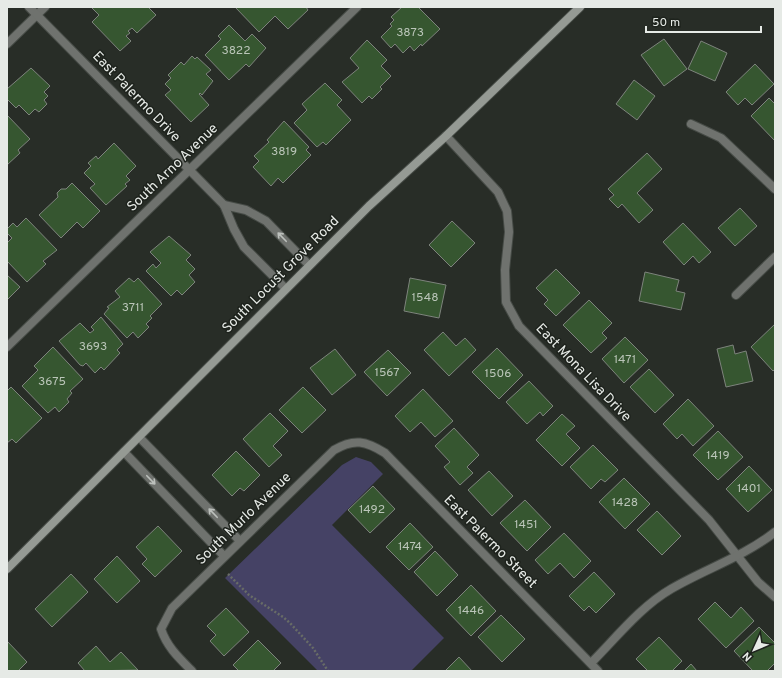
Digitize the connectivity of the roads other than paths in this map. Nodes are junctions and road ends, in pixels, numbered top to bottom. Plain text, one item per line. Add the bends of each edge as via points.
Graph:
1 (29, 7) edge
2 (45, 7) edge
3 (357, 7) edge
4 (580, 7) edge
5 (37, 15) junction
6 (7, 44) edge
7 (691, 124) dead end
8 (446, 136) junction
9 (189, 171) junction
10 (775, 189) edge
11 (224, 205) junction
12 (775, 257) edge
13 (309, 265) junction
14 (285, 288) junction
15 (736, 295) dead end
16 (7, 348) edge
17 (139, 437) junction
18 (357, 442) joint
19 (124, 452) junction
20 (775, 532) edge
21 (240, 541) junction
22 (224, 556) junction
23 (738, 556) junction
24 (7, 569) edge
25 (775, 597) edge
26 (591, 663) junction
27 (192, 671) edge
28 (598, 671) edge

1 - 5 street, East Palermo Drive
2 - 5 street
3 - 9 street, South Arno Avenue
4 - 8 main road, South Locust Grove Road
5 - 6 street
5 - 9 street, East Palermo Drive
7 - 10 street via 721,138
8 - 13 main road, South Locust Grove Road
8 - 23 street, East Mona Lisa Drive via 498,192 507,211 509,232 505,270 506,302 519,326 709,520
9 - 11 street, East Palermo Drive
9 - 16 street, South Arno Avenue
13 -> 11 street via 266,221 246,210
11 - 14 street, East Palermo Drive via 244,246
12 - 15 street
13 - 14 main road, South Locust Grove Road
14 - 17 main road, South Locust Grove Road
17 - 19 main road, South Locust Grove Road
21 -> 17 street
18 - 21 street, South Murlo Avenue via 344,444 334,450
18 - 26 street, East Palermo Street via 372,445 385,453
19 -> 22 street
19 - 24 main road, South Locust Grove Road
20 - 23 street
21 - 22 street, South Murlo Avenue
22 - 27 street, South Murlo Avenue via 172,608 161,629 170,648
23 - 25 street, East Mona Lisa Drive via 758,582
23 - 26 street via 670,589 649,605
26 - 28 street, East Palermo Street

